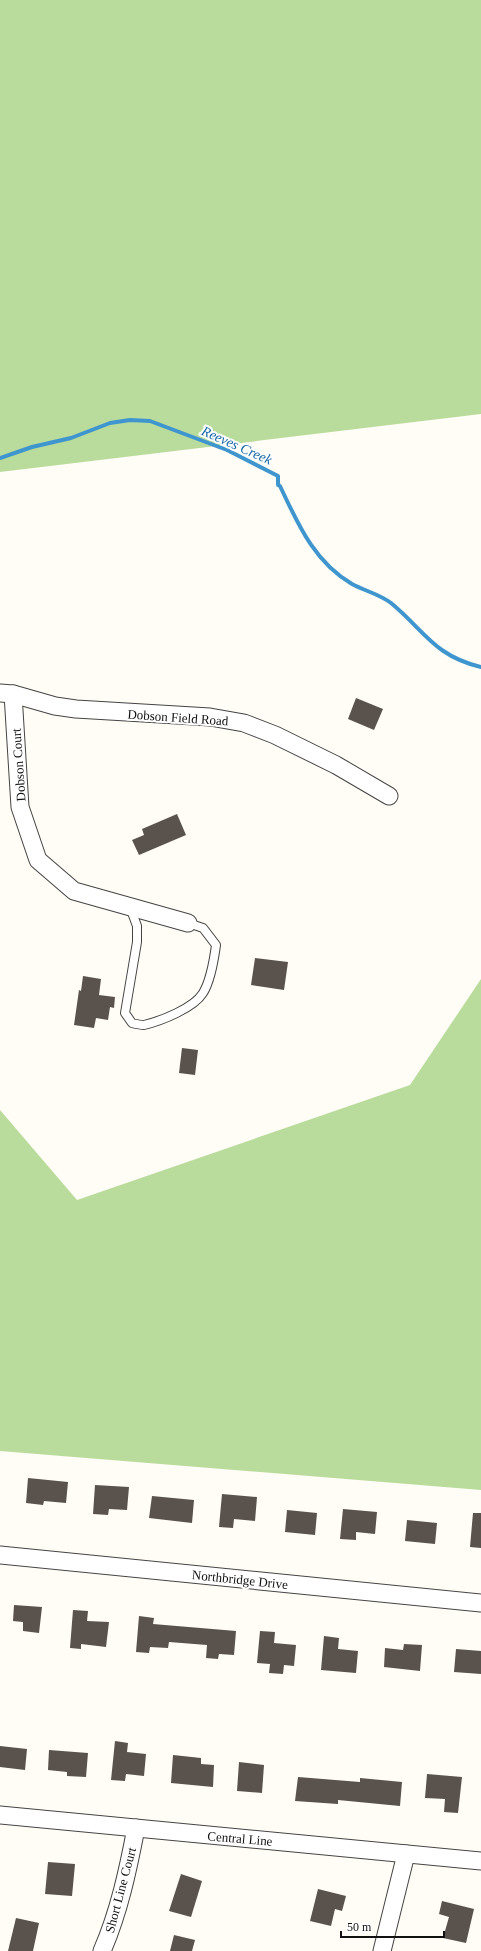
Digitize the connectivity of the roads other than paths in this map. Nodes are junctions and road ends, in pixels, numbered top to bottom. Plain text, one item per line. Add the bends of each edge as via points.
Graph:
1 (6, 693) edge
2 (389, 796) dead end
3 (129, 906) junction
4 (188, 923) joint
5 (0, 1555) edge
6 (481, 1603) edge
7 (0, 1815) edge
8 (136, 1828) junction
9 (406, 1854) junction
10 (481, 1861) edge
11 (102, 1951) edge
12 (382, 1951) edge

1 - 2 street, Dobson Field Road via 76,709 210,717 244,723 336,765
1 - 3 street, Dobson Court via 20,807 38,860 74,891
3 - 4 street, Dobson Court
3 - 4 lane via 137,926 137,942 125,1013 132,1023 142,1025 171,1016 196,1001 204,992 214,962 216,945 203,928
5 - 6 street, Northbridge Drive
7 - 8 street, Central Line
8 - 9 street, Central Line
8 - 11 street, Short Line Court via 129,1869 111,1931
9 - 10 street, Central Line
9 - 12 street

